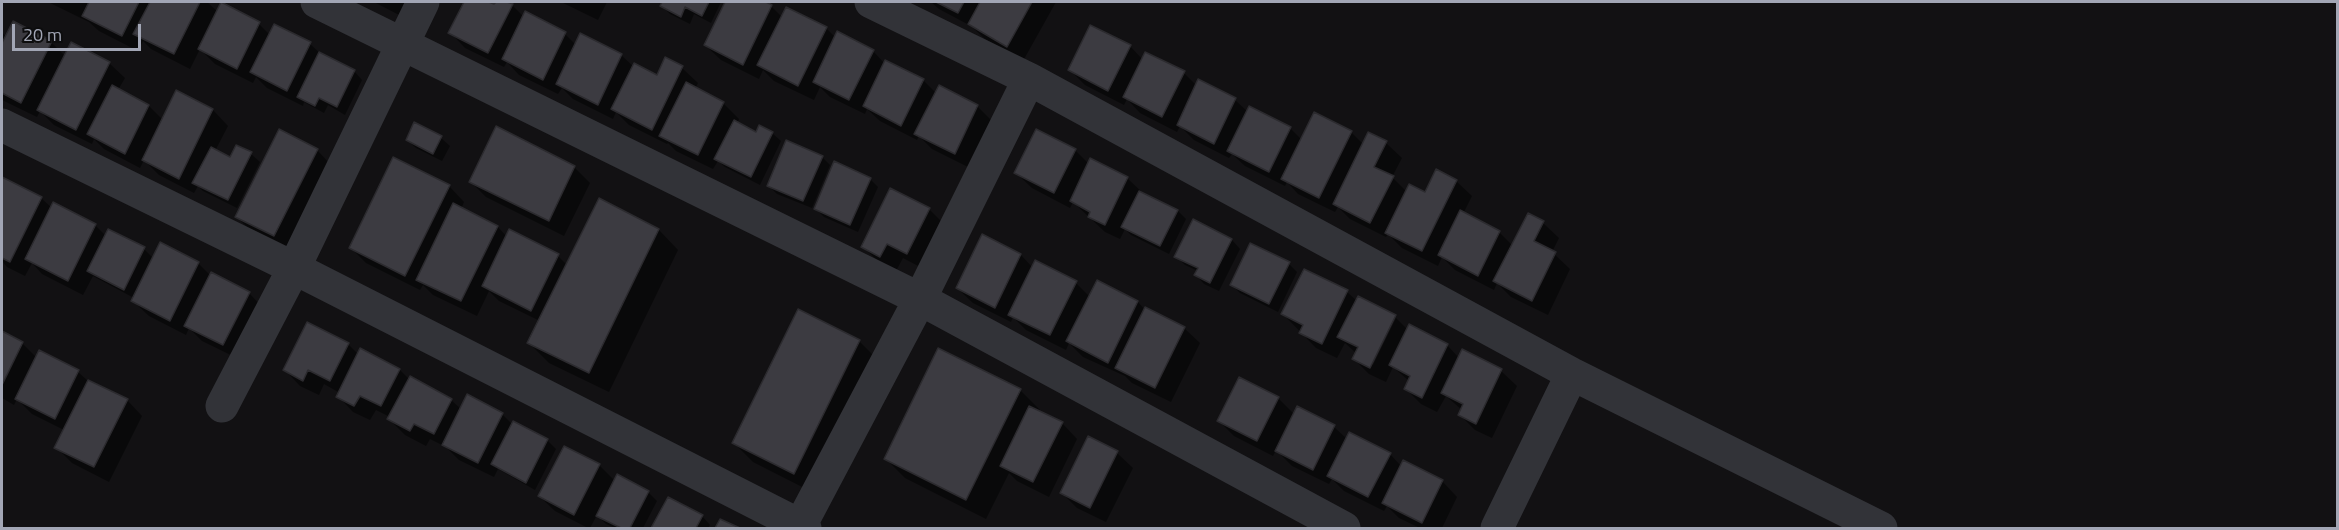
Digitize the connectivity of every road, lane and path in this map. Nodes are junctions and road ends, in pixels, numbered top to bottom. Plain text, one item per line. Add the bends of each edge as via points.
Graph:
1 (317, 2) edge
2 (423, 2) edge
3 (871, 2) edge
4 (403, 43) junction
5 (1029, 79) junction
6 (2, 125) edge
7 (294, 268) junction
8 (920, 299) junction
9 (1572, 374) junction
10 (222, 406) dead end
11 (801, 528) edge
12 (1344, 528) edge
13 (1497, 528) edge
14 (1881, 528) edge

1 - 4 street
2 - 4 street
3 - 5 street
4 - 7 street
4 - 8 street
5 - 8 street
5 - 9 street
6 - 7 street
7 - 10 street
7 - 11 street
8 - 11 street
8 - 12 street
9 - 13 street
9 - 14 street

